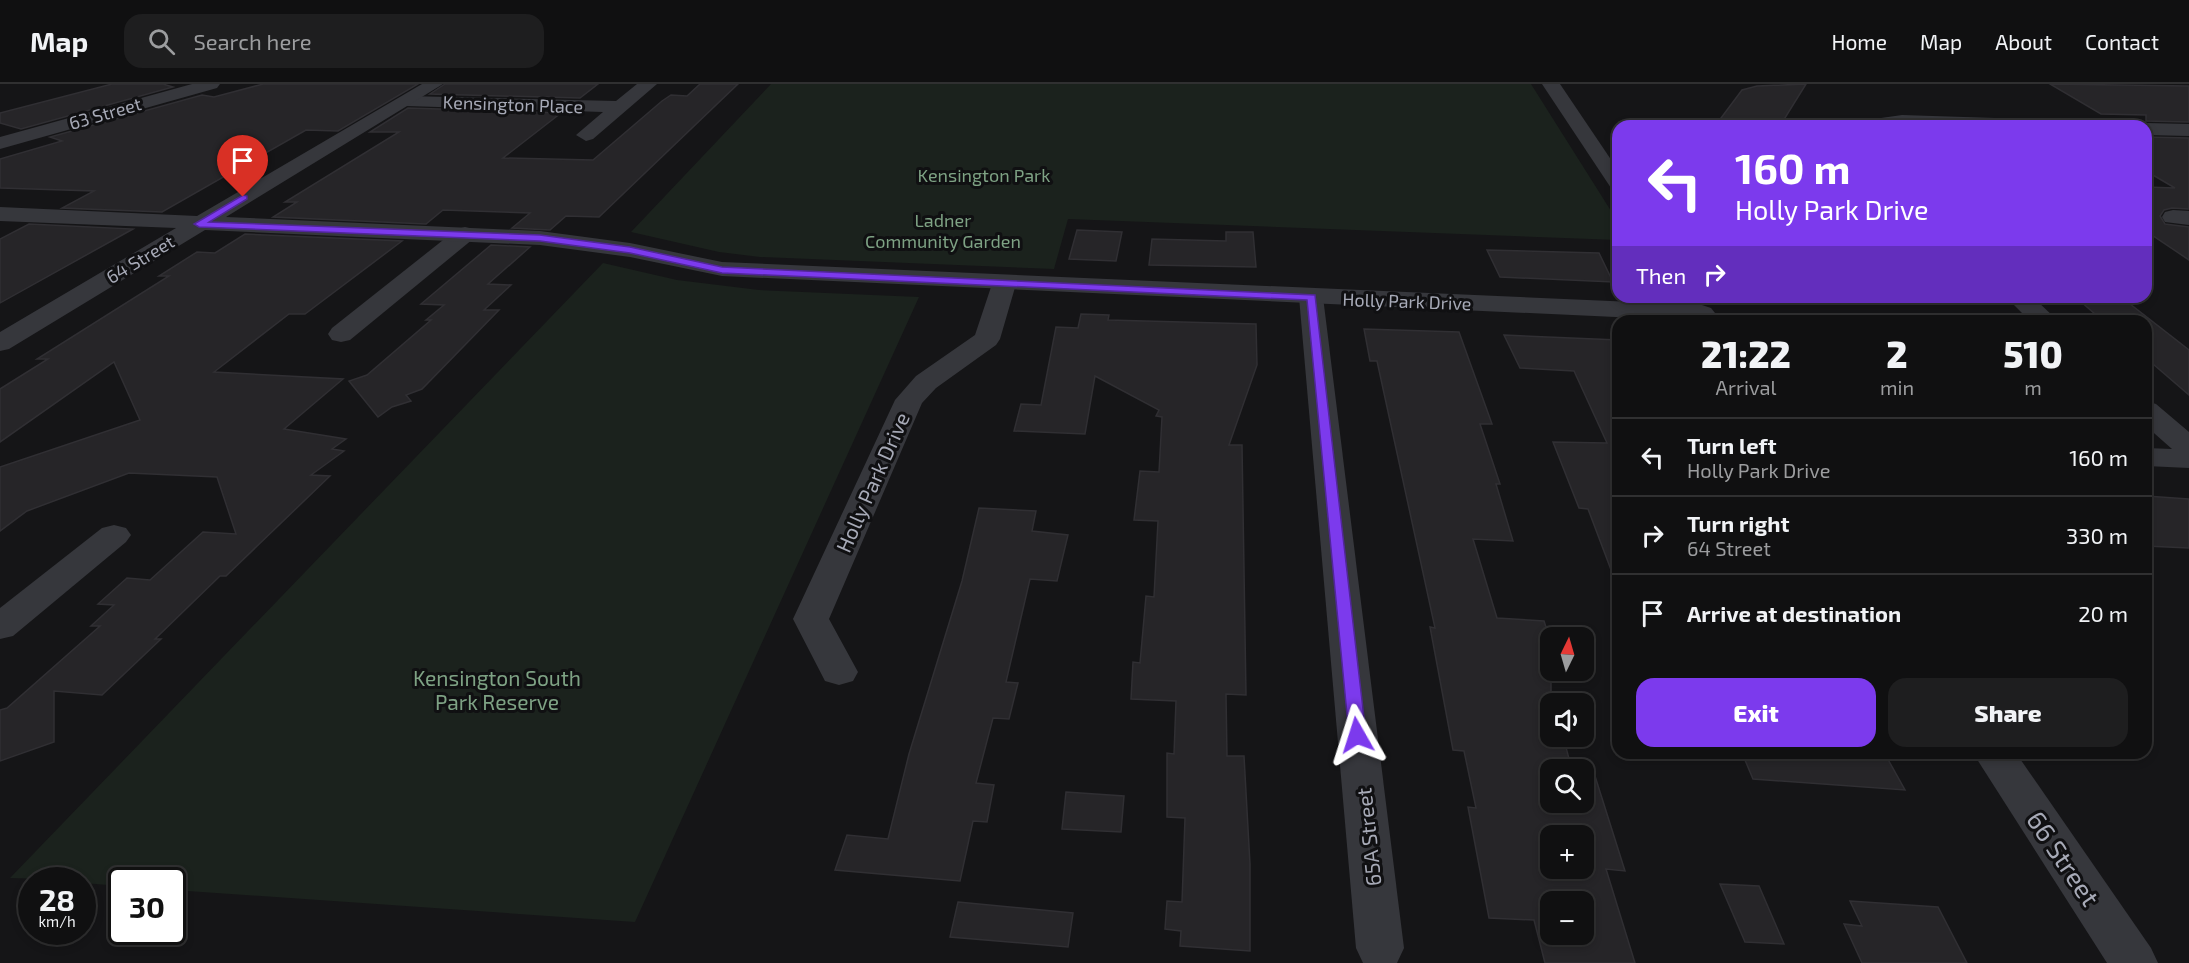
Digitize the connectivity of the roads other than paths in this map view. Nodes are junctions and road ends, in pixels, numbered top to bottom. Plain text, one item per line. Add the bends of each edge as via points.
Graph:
1 (211, 84) edge
2 (434, 84) edge
3 (648, 84) edge
4 (1551, 84) edge
5 (405, 101) junction
6 (620, 107) junction
7 (2152, 129) edge
8 (2189, 130) edge
9 (586, 135) dead end
10 (0, 142) edge
11 (1612, 174) edge
12 (0, 214) edge
13 (199, 224) junction
14 (465, 234) junction
15 (1004, 284) junction
16 (1311, 297) junction
17 (2025, 303) edge
18 (1700, 310) edge
19 (2038, 315) edge
20 (341, 334) dead end
21 (0, 343) edge
22 (2152, 415) edge
23 (2189, 448) edge
24 (2152, 457) edge
25 (2189, 459) edge
26 (114, 535) dead end
27 (0, 627) edge
28 (838, 672) dead end
29 (1998, 759) edge
30 (1380, 948) dead end
31 (2134, 963) edge

1 - 10 street, 63 Street
2 - 5 street, 64 Street
3 - 6 street, Kensington Place
4 - 11 street
5 - 6 street, Kensington Place
5 - 13 street, 64 Street
6 - 9 street, Kensington Place
7 - 8 street
12 - 13 street, Holly Park Drive
13 - 14 street, Holly Park Drive
13 - 21 street, 64 Street
14 - 15 street, Holly Park Drive via 588,243 722,270
14 - 20 street
15 - 16 street, Holly Park Drive
15 - 28 street, Holly Park Drive via 987,339 926,382 909,400 811,619
16 - 18 street, Holly Park Drive
16 - 30 street, 65A Street
17 - 19 street
22 - 23 street
24 - 25 street
26 - 27 street
29 - 31 street, 66 Street

